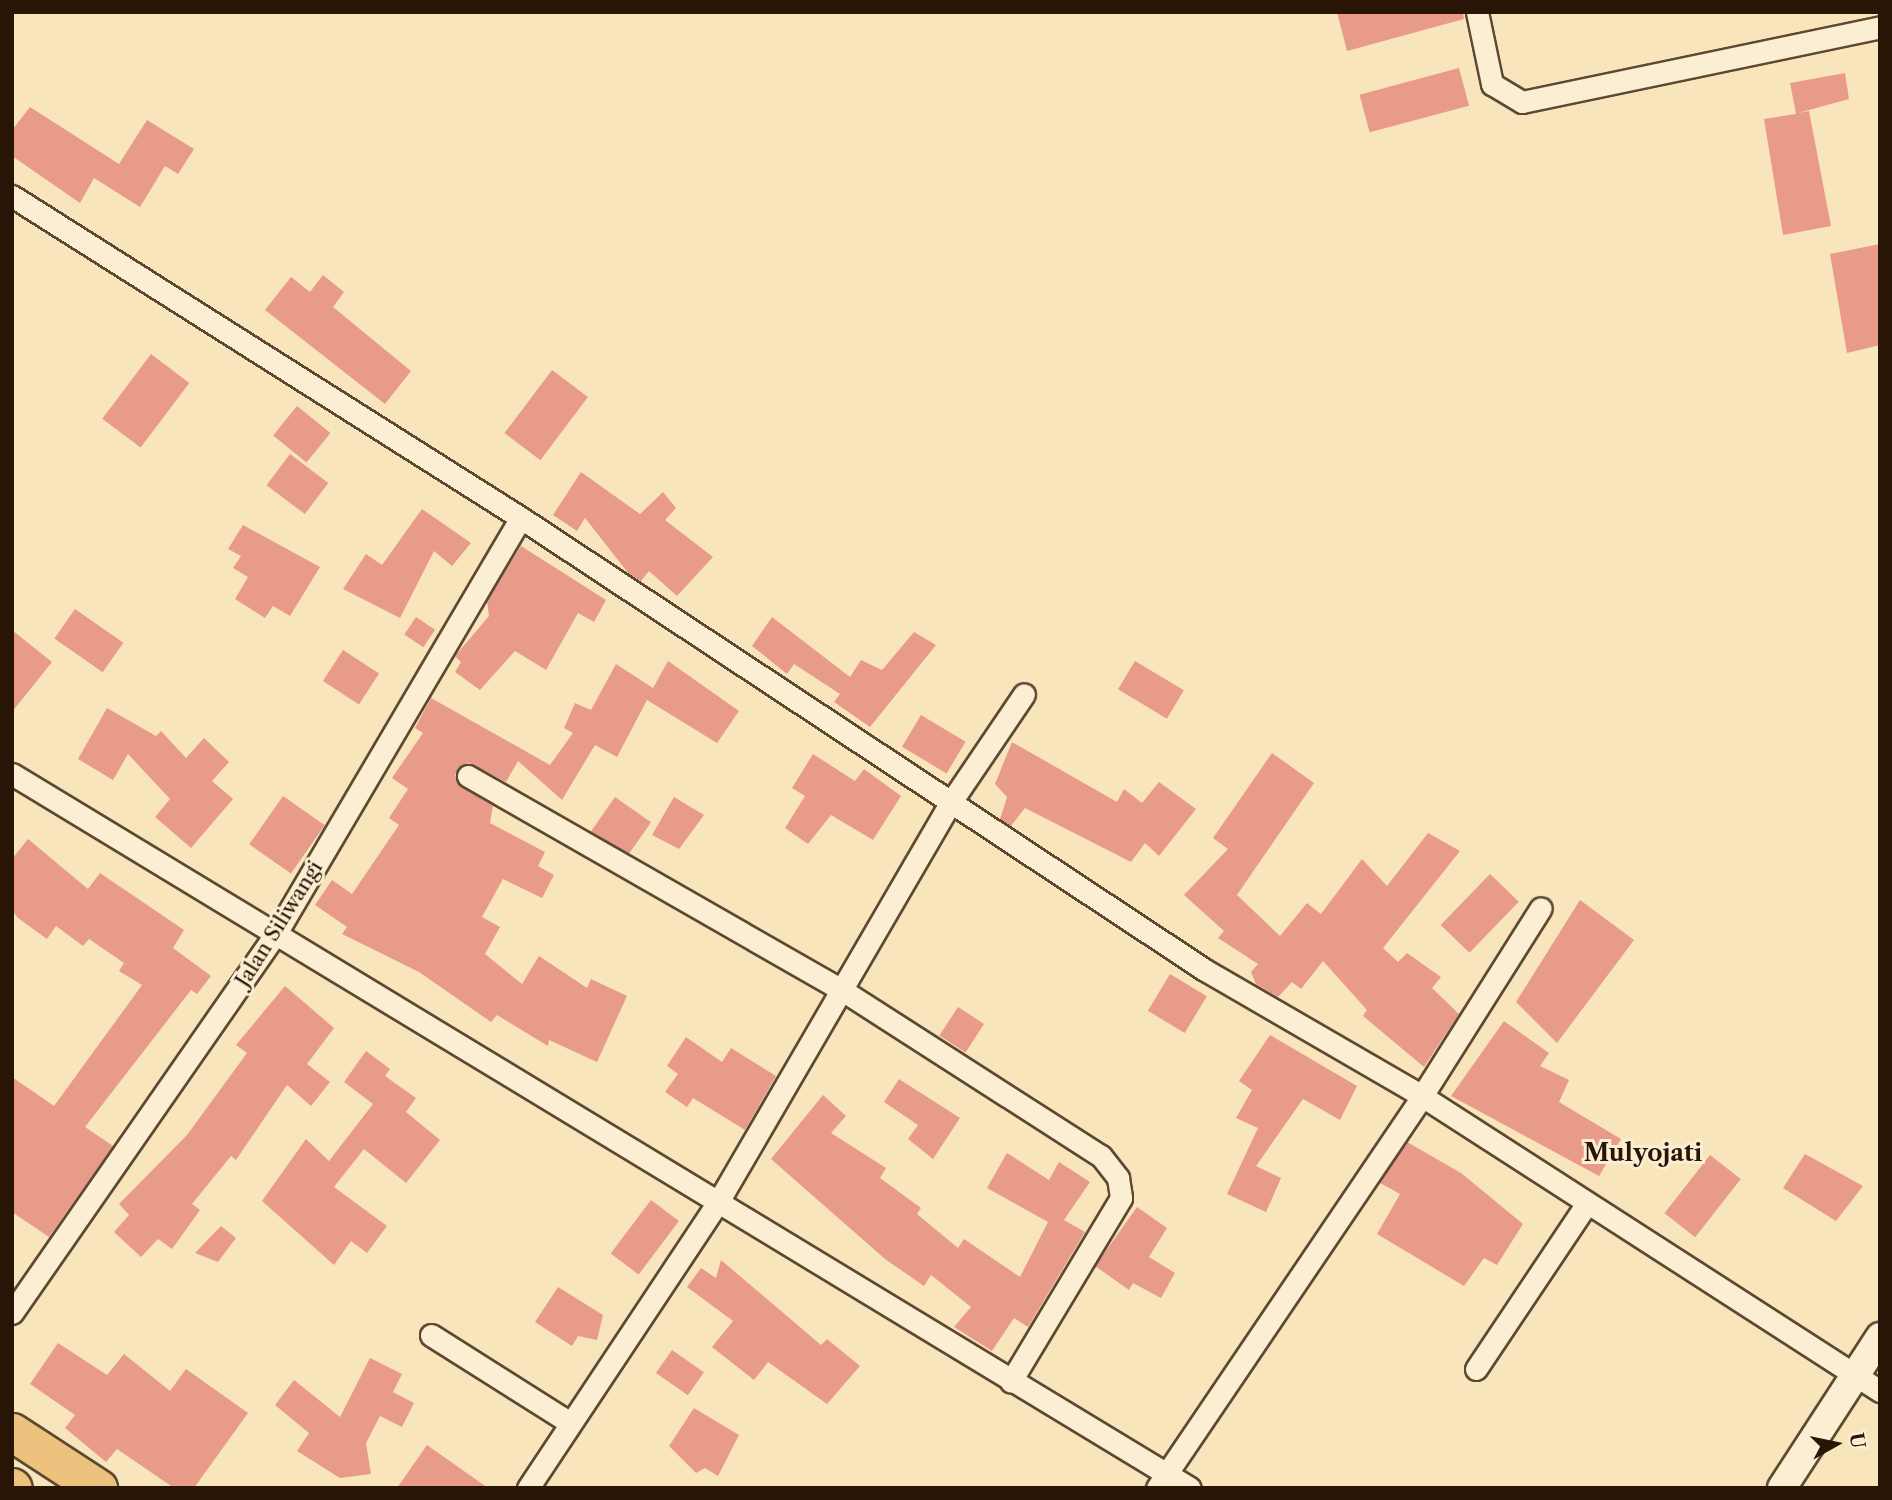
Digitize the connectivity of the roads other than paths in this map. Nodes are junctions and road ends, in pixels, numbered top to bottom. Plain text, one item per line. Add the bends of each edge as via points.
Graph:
1 (1477, 12) edge
2 (1880, 27) edge
3 (12, 196) edge
4 (521, 518) junction
5 (1024, 694) dead end
6 (12, 774) edge
7 (468, 776) dead end
8 (951, 802) junction
9 (1541, 908) dead end
10 (275, 935) junction
11 (842, 990) junction
12 (1422, 1096) junction
13 (718, 1202) junction
14 (1585, 1206) junction
15 (12, 1313) edge
16 (431, 1335) dead end
17 (1880, 1337) edge
18 (1476, 1369) dead end
19 (1855, 1373) junction
20 (1011, 1381) junction
21 (1880, 1391) edge
22 (570, 1423) junction
23 (12, 1432) edge
24 (1162, 1480) edge
25 (98, 1488) edge
26 (528, 1488) edge
27 (1190, 1488) edge
28 (1782, 1488) edge

1 - 2 street via 1492,84 1522,102
3 - 4 street
4 - 8 street
4 - 10 street, Jalan Siliwangi
5 - 8 street
6 - 10 street
7 - 11 street
8 - 11 street
8 - 12 street via 1205,970
9 - 12 street
10 - 13 street
10 - 15 street, Jalan Siliwangi
11 - 13 street
11 - 20 street via 1101,1156 1118,1178 1121,1198 1113,1218
12 - 14 street
12 - 24 street
13 - 20 street
13 - 22 street
14 - 18 street
14 - 19 street
16 - 22 street
17 - 19 street
19 - 21 street
19 - 28 street
20 - 24 street
22 - 26 street
23 - 25 highway
24 - 27 street

